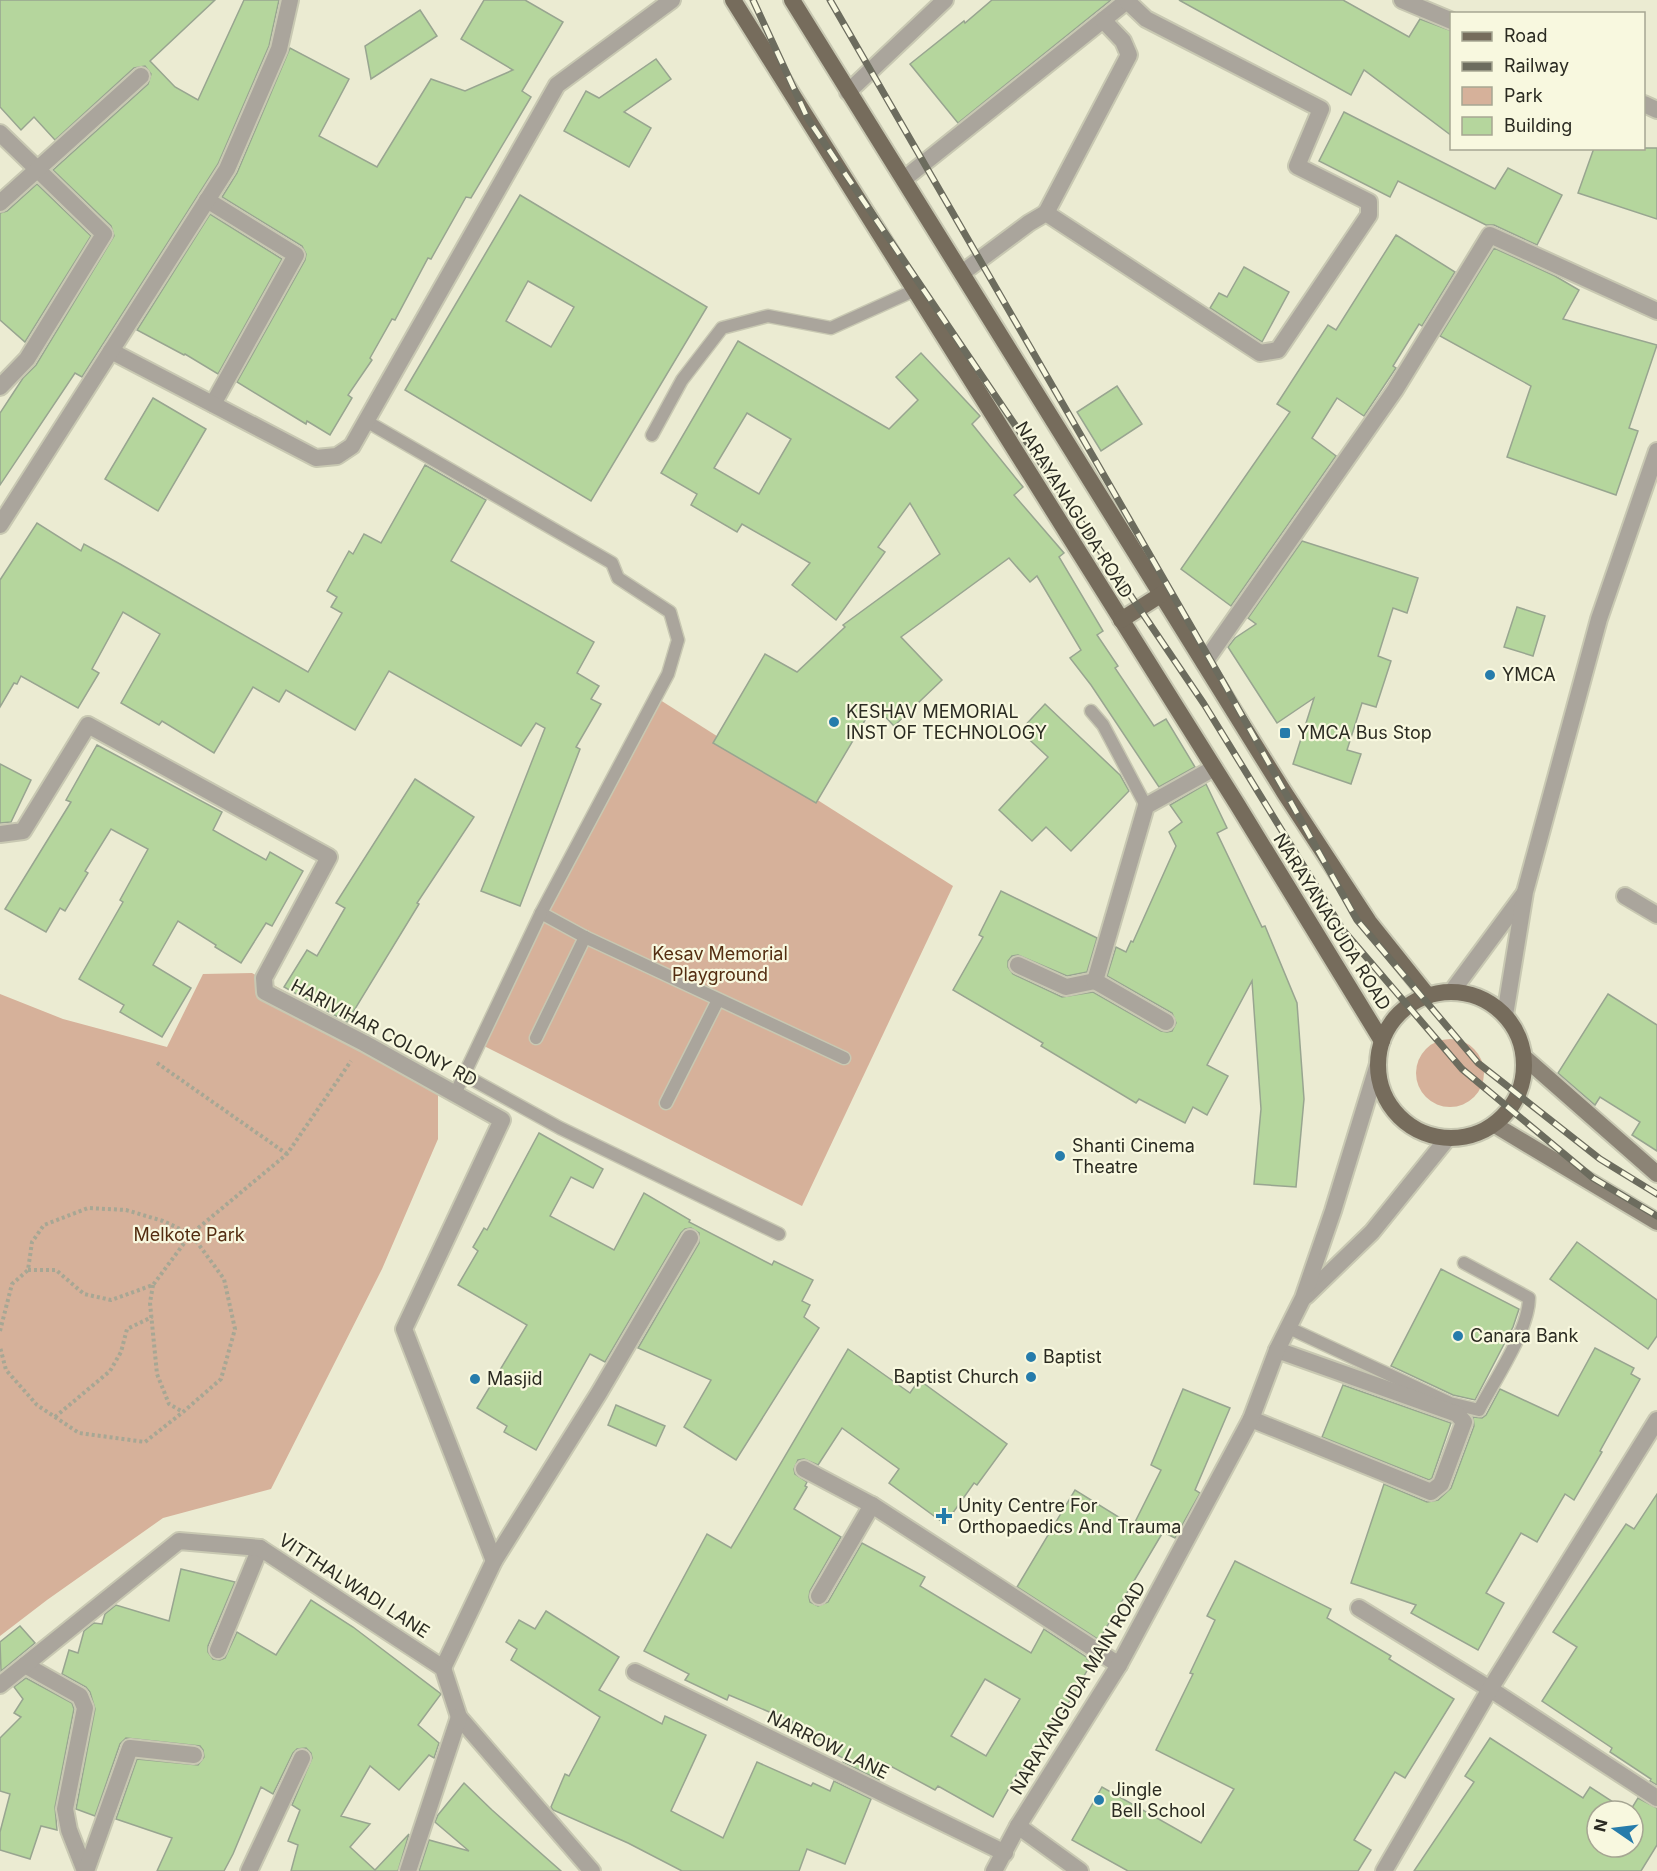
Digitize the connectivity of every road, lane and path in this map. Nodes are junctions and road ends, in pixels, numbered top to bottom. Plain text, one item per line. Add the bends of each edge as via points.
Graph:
1 (290, 0) edge
2 (672, 0) edge
3 (733, 0) edge
4 (792, 0) edge
5 (945, 0) edge
6 (1402, 0) edge
7 (1127, 1) edge
8 (1103, 20) junction
9 (1450, 20) edge
10 (141, 76) dead end
11 (848, 92) junction
12 (0, 133) edge
13 (37, 170) junction
14 (904, 179) junction
15 (207, 200) junction
16 (0, 202) edge
17 (1046, 213) junction
18 (962, 273) junction
19 (913, 291) junction
20 (1657, 311) edge
21 (111, 351) junction
22 (0, 387) edge
23 (213, 404) junction
24 (366, 422) junction
25 (652, 435) dead end
26 (1657, 451) edge
27 (0, 525) edge
28 (1162, 594) junction
29 (1121, 620) junction
30 (1204, 663) junction
31 (1091, 711) dead end
32 (1214, 768) junction
33 (1146, 806) junction
34 (0, 834) edge
35 (1525, 892) junction
36 (1625, 896) dead end
37 (541, 913) junction
38 (1657, 915) edge
39 (585, 937) junction
40 (1018, 965) dead end
41 (1095, 981) junction
42 (1453, 990) junction
43 (1428, 996) junction
44 (718, 1000) junction
45 (1505, 1015) junction
46 (1166, 1022) dead end
47 (536, 1038) dead end
48 (1382, 1041) junction
49 (363, 1042) junction
50 (844, 1058) dead end
51 (1525, 1058) junction
52 (157, 1063) dead end
53 (1378, 1064) junction
54 (464, 1075) junction
55 (455, 1094) junction
56 (666, 1103) dead end
57 (1495, 1125) junction
58 (1447, 1139) junction
59 (287, 1154) junction
60 (1657, 1174) edge
61 (1657, 1222) edge
62 (191, 1234) junction
63 (779, 1234) dead end
64 (690, 1238) dead end
65 (1464, 1263) dead end
66 (28, 1270) junction
67 (153, 1285) junction
68 (1303, 1298) junction
69 (152, 1317) junction
70 (1288, 1328) junction
71 (0, 1331) edge
72 (0, 1347) edge
73 (1277, 1350) junction
74 (183, 1412) junction
75 (55, 1417) junction
76 (1251, 1419) junction
77 (1657, 1420) edge
78 (804, 1469) dead end
79 (872, 1505) junction
80 (260, 1548) junction
81 (494, 1561) junction
82 (819, 1596) dead end
83 (1359, 1608) dead end
84 (218, 1650) dead end
85 (25, 1665) junction
86 (1119, 1665) junction
87 (443, 1668) junction
88 (635, 1672) dead end
89 (0, 1685) edge
90 (1490, 1689) junction
91 (459, 1717) junction
92 (194, 1755) dead end
93 (302, 1758) dead end
94 (1657, 1798) edge
95 (1018, 1826) junction
96 (1005, 1853) junction
97 (86, 1871) edge
98 (249, 1871) edge
99 (408, 1871) edge
100 (592, 1871) edge
101 (994, 1871) edge
102 (1080, 1871) edge
103 (1384, 1871) edge

1 - 15 street via 279,49 227,169
2 - 24 street via 557,85
3 - 19 main road, NARAYANAGUDA ROAD
4 - 11 main road, NARAYANAGUDA ROAD
5 - 11 street
6 - 9 street
7 - 8 street
7 - 17 street via 1146,19 1321,109 1297,166 1369,202 1369,215 1278,350 1260,353
8 - 14 street
8 - 17 street via 1123,41 1129,55
10 - 13 street
11 - 14 main road, NARAYANAGUDA ROAD
12 - 13 street
13 - 16 street
13 - 22 street via 104,234 27,359
14 - 18 main road, NARAYANAGUDA ROAD
15 - 21 street
15 - 23 street via 296,255
17 - 18 street
18 - 28 main road, NARAYANAGUDA ROAD
19 - 25 lane via 831,328 768,316 722,328 682,380
19 - 29 main road, NARAYANAGUDA ROAD
20 - 30 street via 1490,235 1395,390
21 - 23 street
21 - 27 street
23 - 24 street via 316,458 337,456 352,446
24 - 37 lane via 612,563 618,578 670,612 678,640 668,674
26 - 35 street via 1599,619
28 - 29 main road
28 - 30 main road, NARAYANAGUDA ROAD
29 - 32 main road, NARAYANAGUDA ROAD
30 - 43 main road, NARAYANAGUDA ROAD via 1369,922
31 - 33 lane via 1103,725
32 - 33 street
32 - 48 main road, NARAYANAGUDA ROAD
33 - 41 street
34 - 49 street, HARIVIHAR COLONY RD via 23,831 88,725 329,857 264,978 265,992
35 - 42 street
35 - 45 street
36 - 38 street
37 - 39 lane
37 - 54 lane
39 - 44 lane
39 - 47 lane
40 - 41 street via 1066,987
41 - 46 street
42 - 43 main road
42 - 45 main road via 1482,998
43 - 48 main road via 1408,1006 1392,1022
44 - 50 lane
44 - 56 lane
45 - 51 main road via 1518,1035
48 - 53 main road
49 - 55 street, HARIVIHAR COLONY RD
49 - 59 path
51 - 57 main road via 1523,1083 1513,1106
51 - 60 main road
52 - 59 path
53 - 58 main road via 1381,1086 1390,1107 1405,1124 1425,1135
53 - 68 street, NARAYANGUDA MAIN ROAD
54 - 55 lane
54 - 63 lane via 560,1128
55 - 81 street, HARIVIHAR COLONY RD via 502,1120 404,1329
57 - 58 main road via 1472,1136
57 - 61 main road
58 - 68 street, NARAYANGUDA MAIN ROAD via 1372,1232
59 - 62 path
62 - 66 path via 126,1210 88,1208 44,1225 33,1242
62 - 67 path
62 - 74 path via 224,1279 235,1329 221,1379
64 - 81 street via 599,1394
65 - 70 lane via 1529,1299 1522,1329 1479,1410 1450,1403
66 - 67 path via 56,1270 84,1294 111,1300
66 - 71 path via 12,1284
67 - 69 path
68 - 70 street, NARAYANGUDA MAIN ROAD
69 - 74 path via 157,1374 169,1404
69 - 75 path via 126,1329 121,1352 110,1371
70 - 73 street, NARAYANGUDA MAIN ROAD
72 - 75 path via 6,1370 37,1405
73 - 76 street, NARAYANGUDA MAIN ROAD
73 - 76 street via 1457,1414 1464,1422 1441,1484 1431,1492
74 - 75 path via 145,1442 78,1433
76 - 86 street, NARAYANGUDA MAIN ROAD
77 - 90 street
78 - 79 street
79 - 82 street
79 - 86 street
80 - 84 street
80 - 85 street, VITTHALWADI LANE via 179,1541
80 - 87 street, VITTHALWADI LANE
81 - 87 street
83 - 90 street
85 - 89 street, VITTHALWADI LANE
85 - 97 street via 80,1696 85,1708 65,1809
86 - 95 street, NARAYANGUDA MAIN ROAD
87 - 91 street
88 - 96 street, NARROW LANE
90 - 94 street
90 - 103 street
91 - 99 street
91 - 100 street
92 - 97 street via 130,1748
93 - 98 street
95 - 96 street, NARAYANGUDA MAIN ROAD
95 - 102 street
96 - 101 street, NARAYANGUDA MAIN ROAD

